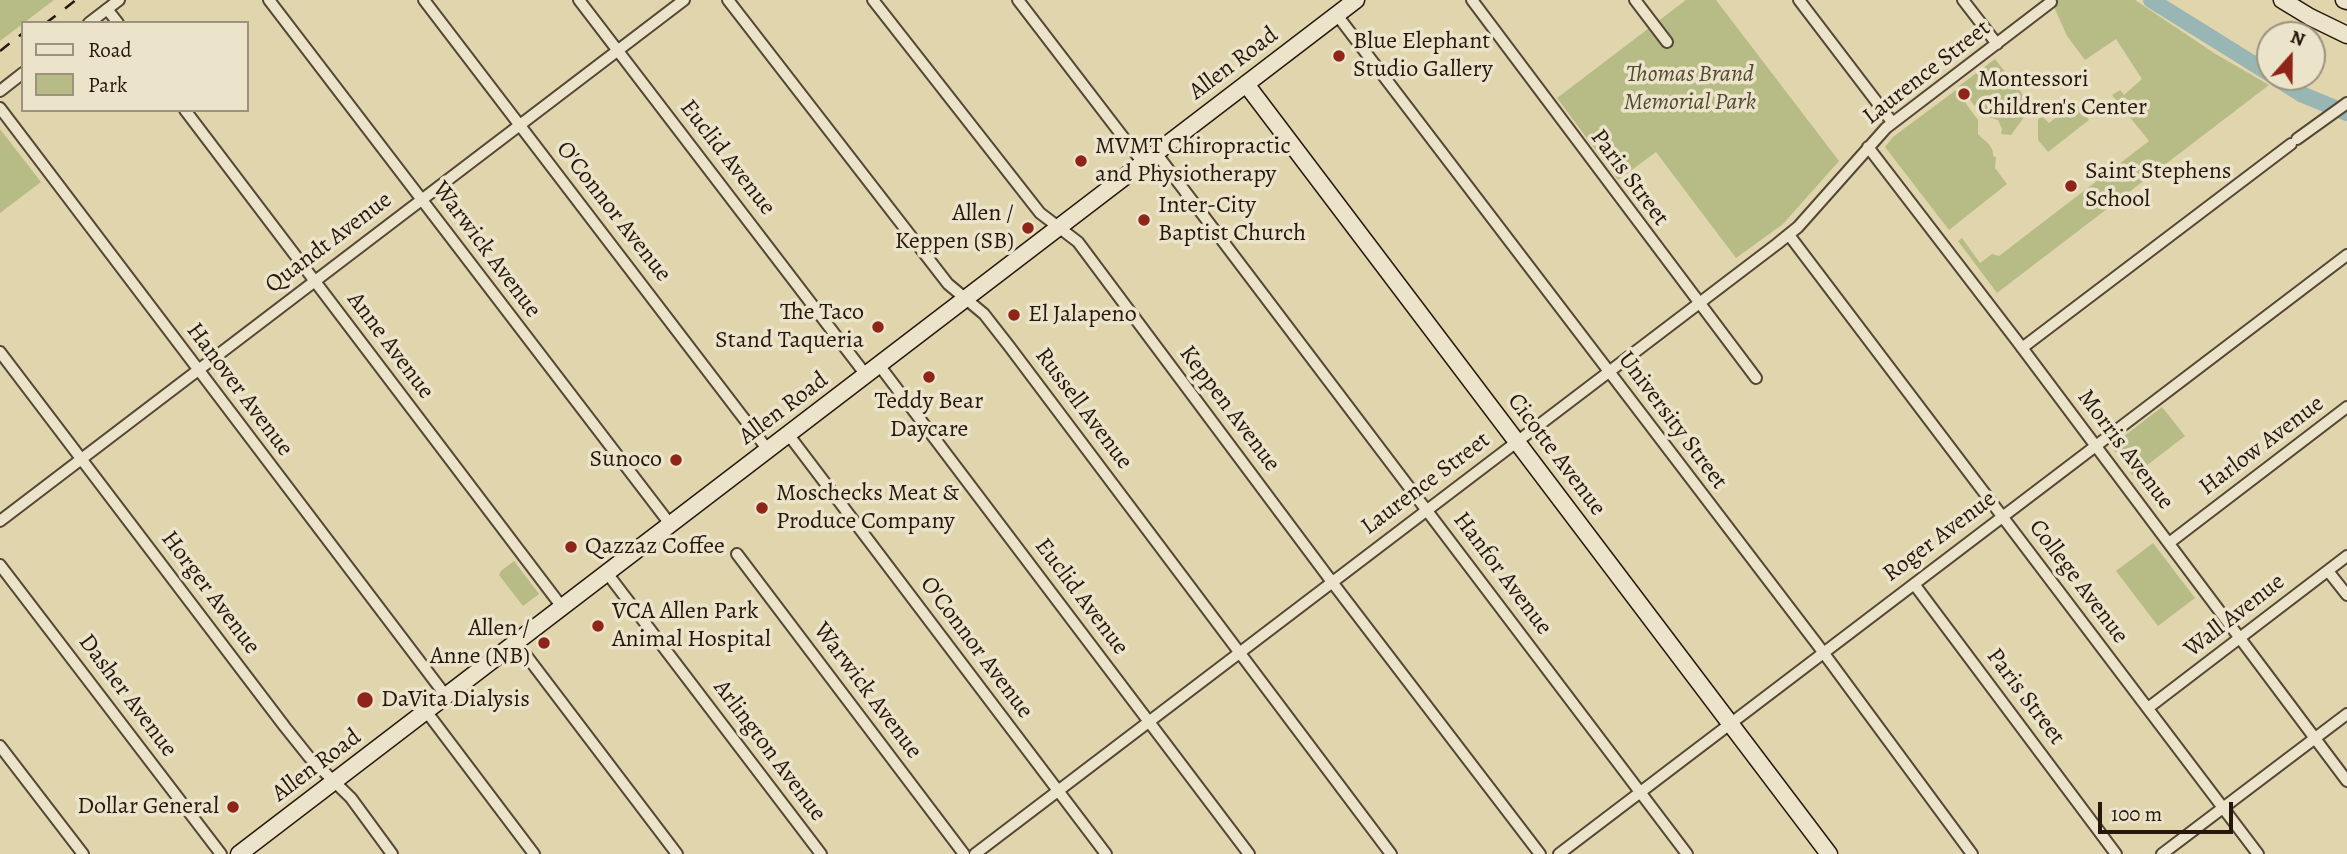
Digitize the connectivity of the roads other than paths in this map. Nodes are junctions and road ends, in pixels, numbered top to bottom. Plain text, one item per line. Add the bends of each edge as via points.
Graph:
1 (119, 0) edge
2 (269, 0) edge
3 (424, 0) edge
4 (579, 0) edge
5 (684, 0) edge
6 (728, 0) edge
7 (873, 0) edge
8 (1018, 0) edge
9 (1356, 0) edge
10 (1472, 0) edge
11 (1635, 0) edge
12 (1799, 0) edge
13 (1963, 0) edge
14 (2282, 0) edge
15 (2052, 2) dead end
16 (107, 9) junction
17 (1336, 15) junction
18 (92, 21) edge
19 (116, 21) edge
20 (2347, 34) edge
21 (1667, 42) dead end
22 (1997, 44) junction
23 (618, 51) junction
24 (21, 75) edge
25 (1246, 84) junction
26 (0, 91) edge
27 (2346, 104) edge
28 (0, 108) edge
29 (187, 112) edge
30 (1892, 122) junction
31 (520, 125) junction
32 (1868, 146) junction
33 (1149, 158) junction
34 (421, 199) junction
35 (1059, 228) junction
36 (1789, 235) junction
37 (2347, 255) edge
38 (314, 281) junction
39 (966, 298) junction
40 (1698, 303) junction
41 (2022, 348) junction
42 (0, 352) edge
43 (198, 370) junction
44 (873, 370) junction
45 (1609, 372) junction
46 (1756, 379) dead end
47 (2347, 407) edge
48 (788, 434) junction
49 (1516, 441) junction
50 (2094, 446) junction
51 (768, 450) junction
52 (82, 459) junction
53 (1426, 510) junction
54 (2001, 516) junction
55 (0, 521) edge
56 (670, 524) junction
57 (2169, 543) junction
58 (737, 554) dead end
59 (2347, 556) edge
60 (0, 565) edge
61 (2328, 571) junction
62 (607, 573) junction
63 (1332, 582) junction
64 (1913, 584) junction
65 (2347, 595) edge
66 (562, 607) junction
67 (2239, 639) junction
68 (516, 642) junction
69 (1239, 653) junction
70 (1823, 653) junction
71 (446, 696) junction
72 (2148, 708) junction
73 (426, 711) junction
74 (2347, 714) edge
75 (1149, 722) junction
76 (1730, 724) junction
77 (2314, 738) junction
78 (0, 746) edge
79 (2347, 781) edge
80 (335, 783) junction
81 (1058, 791) junction
82 (1641, 791) junction
83 (2223, 808) junction
84 (244, 853) edge
85 (83, 854) edge
86 (221, 854) edge
87 (392, 854) edge
88 (534, 854) edge
89 (677, 854) edge
90 (821, 854) edge
91 (964, 854) edge
92 (975, 854) edge
93 (1106, 854) edge
94 (1249, 854) edge
95 (1391, 854) edge
96 (1540, 854) edge
97 (1559, 854) edge
98 (1687, 854) edge
99 (1829, 854) edge
100 (1972, 854) edge
101 (2116, 854) edge
102 (2162, 854) edge
103 (2258, 854) edge

1 - 16 street
2 - 34 street, Warwick Avenue
3 - 31 street, O'Connor Avenue
4 - 23 street, Euclid Avenue
5 - 23 street, Quandt Avenue
6 - 39 street, Russell Avenue via 942,275
7 - 35 street, Keppen Avenue via 1040,213
8 - 33 street, Hanfor Avenue
9 - 17 main road, Allen Road
10 - 40 street, Paris Street
11 - 21 street
12 - 30 street
13 - 22 street
14 - 20 main road
15 - 22 street, Laurence Street
16 - 18 street
16 - 19 street
17 - 25 main road, Allen Road
17 - 45 street, University Street
22 - 30 street, Laurence Street
23 - 31 street, Quandt Avenue
23 - 44 street, Euclid Avenue
24 - 26 street
25 - 33 main road, Allen Road
25 - 49 main road, Cicotte Avenue
27 - 41 street
28 - 43 street, Hanover Avenue
29 - 38 street, Anne Avenue
30 - 32 street, Laurence Street
31 - 34 street, Quandt Avenue
31 - 51 street, O'Connor Avenue
32 - 36 street, Laurence Street
32 - 41 street, Morris Avenue
33 - 35 main road, Allen Road
33 - 53 street, Hanfor Avenue
34 - 38 street, Quandt Avenue
34 - 56 street, Warwick Avenue
35 - 39 main road, Allen Road
35 - 63 street, Keppen Avenue via 1078,242
36 - 40 street, Laurence Street
36 - 54 street, College Avenue
37 - 50 street, Roger Avenue
38 - 43 street, Quandt Avenue
38 - 66 street, Anne Avenue
39 - 44 main road, Allen Road
39 - 69 street, Russell Avenue via 1009,346
40 - 45 street, Laurence Street
40 - 46 street, Paris Street
41 - 50 street, Morris Avenue
42 - 52 street, Horger Avenue
43 - 52 street, Quandt Avenue
43 - 71 street, Hanover Avenue
44 - 48 main road, Allen Road
44 - 75 street, Euclid Avenue
45 - 49 street, Laurence Street
45 - 70 street, University Street
47 - 57 street, Harlow Avenue
48 - 51 main road, Allen Road
48 - 81 street, O'Connor Avenue
49 - 53 street, Laurence Street
49 - 76 main road, Cicotte Avenue
50 - 54 street, Roger Avenue
50 - 57 street, Morris Avenue
51 - 56 main road, Allen Road
52 - 55 street, Quandt Avenue
52 - 80 street, Horger Avenue via 285,727
53 - 63 street, Laurence Street
53 - 82 street, Hanfor Avenue
54 - 64 street, Roger Avenue
54 - 72 street, College Avenue
56 - 62 main road, Allen Road
57 - 67 street, Morris Avenue
58 - 91 street, Warwick Avenue
59 - 61 street, Wall Avenue
60 - 86 street, Dasher Avenue
61 - 65 street
61 - 67 street, Wall Avenue
62 - 66 main road, Allen Road
62 - 90 street, Arlington Avenue
63 - 69 street, Laurence Street
63 - 96 street, Keppen Avenue
64 - 70 street, Roger Avenue
64 - 101 street, Paris Street
66 - 68 main road, Allen Road
67 - 72 street, Wall Avenue
67 - 77 street, Morris Avenue
68 - 71 main road, Allen Road
68 - 89 street
69 - 75 street, Laurence Street
69 - 95 street, Russell Avenue
70 - 76 street, Roger Avenue
70 - 100 street, University Street
71 - 73 main road, Allen Road
72 - 83 street, College Avenue
73 - 80 main road, Allen Road
73 - 88 street
74 - 77 street
75 - 81 street, Laurence Street
75 - 94 street, Euclid Avenue
76 - 82 street, Roger Avenue
76 - 99 main road, Cicotte Avenue
77 - 79 street, Morris Avenue
77 - 83 street
78 - 85 street
80 - 84 main road, Allen Road
80 - 87 street, Horger Avenue
81 - 92 street, Laurence Street
81 - 93 street, O'Connor Avenue
82 - 97 street, Roger Avenue
82 - 98 street, Hanfor Avenue
83 - 102 street
83 - 103 street, College Avenue

